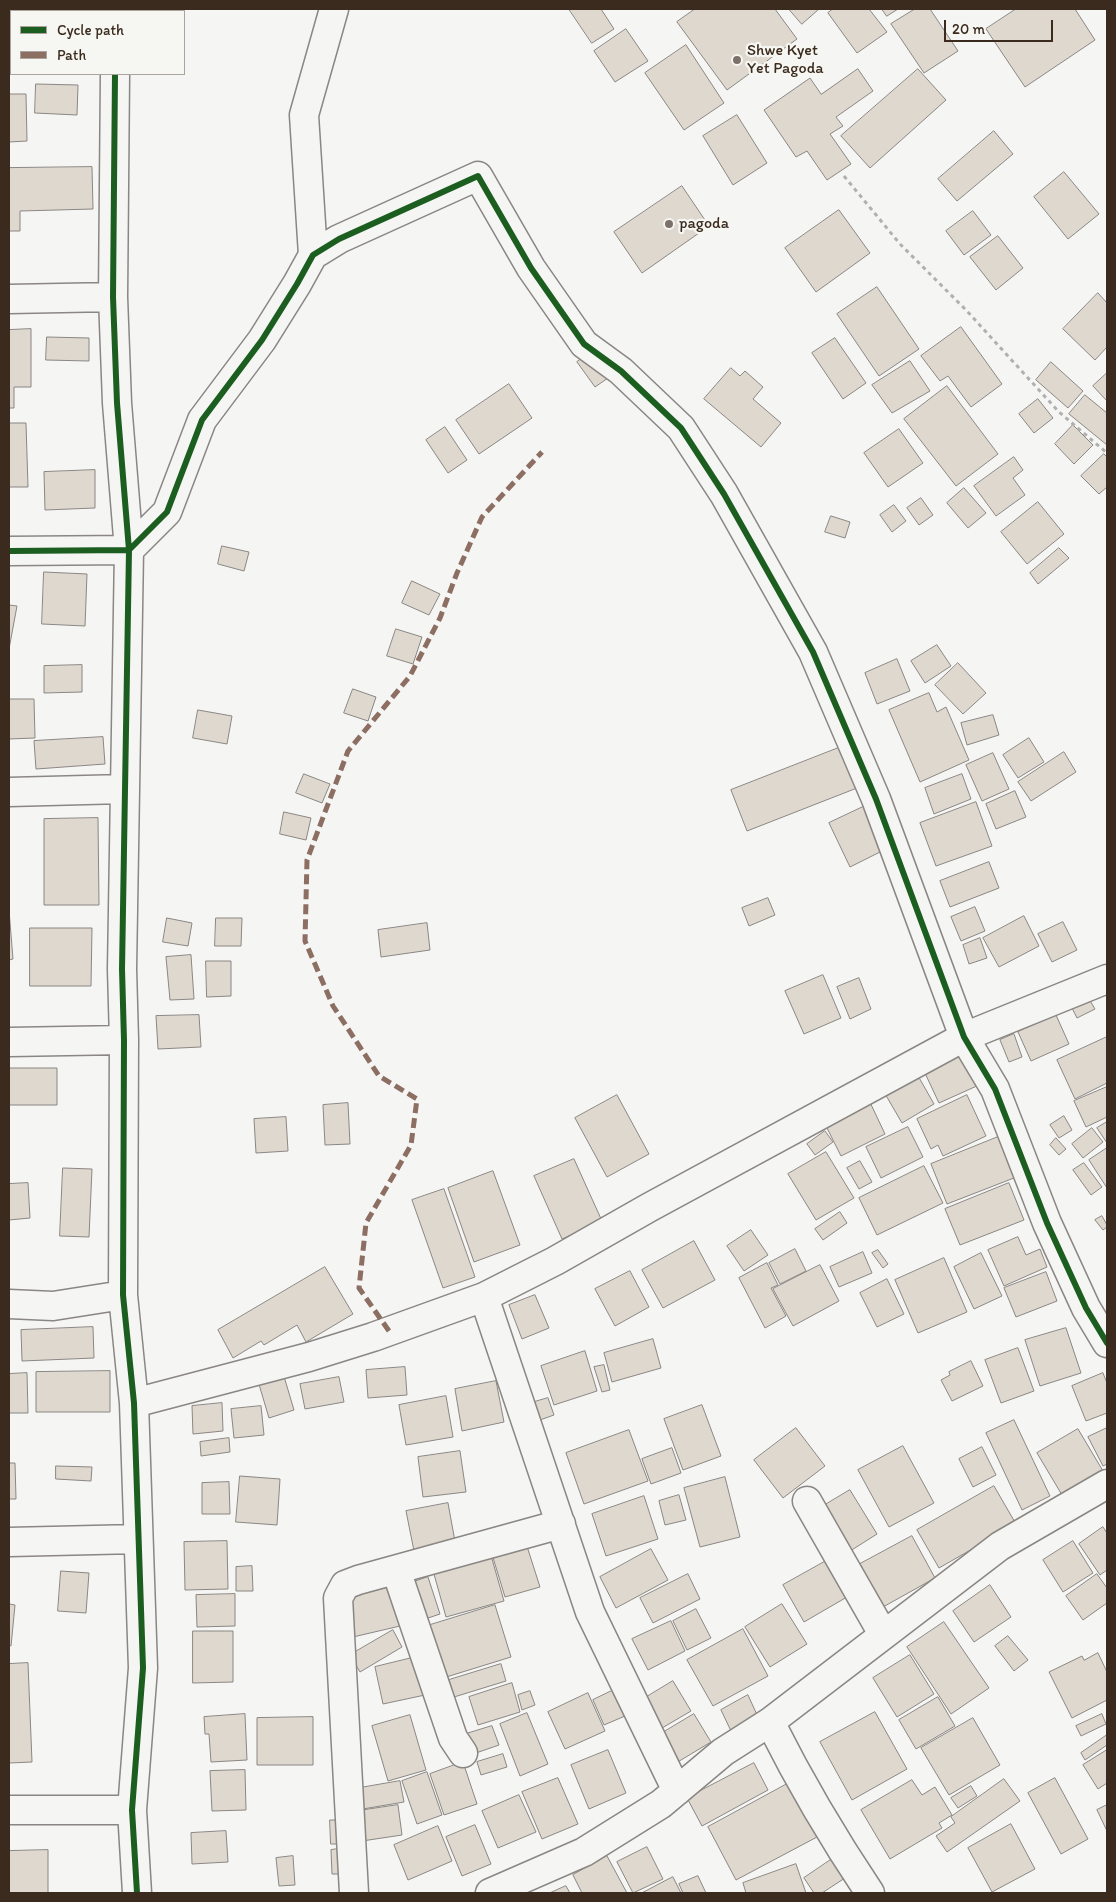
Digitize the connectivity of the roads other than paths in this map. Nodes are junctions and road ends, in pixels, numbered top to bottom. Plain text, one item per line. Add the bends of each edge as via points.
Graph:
1 (334, 9) edge
2 (115, 75) edge
3 (313, 255) junction
4 (113, 297) junction
5 (9, 299) edge
6 (129, 550) junction
7 (9, 552) edge
8 (124, 789) junction
9 (9, 792) edge
10 (1107, 980) edge
11 (964, 1037) junction
12 (124, 1040) junction
13 (9, 1042) edge
14 (123, 1295) junction
15 (484, 1297) junction
16 (9, 1304) edge
17 (1097, 1305) edge
18 (1107, 1343) edge
19 (134, 1403) junction
20 (1107, 1484) edge
21 (808, 1501) dead end
22 (561, 1524) junction
23 (137, 1539) junction
24 (9, 1542) edge
25 (396, 1570) junction
26 (883, 1634) junction
27 (770, 1722) junction
28 (463, 1753) dead end
29 (676, 1791) junction
30 (9, 1810) edge
31 (132, 1810) junction
32 (137, 1893) edge
33 (354, 1893) edge
34 (490, 1893) edge
35 (870, 1893) edge

1 - 3 street via 304,115
2 - 4 street
3 - 6 street via 262,340 202,420 167,512
3 - 11 street via 339,239 478,176 531,268 584,344 621,371 681,428 724,494 813,652 876,799
4 - 5 street
4 - 6 street via 117,404
6 - 7 street
6 - 8 street
8 - 9 street
8 - 12 street
10 - 11 street
11 - 15 street
11 - 17 street via 995,1089 1047,1223
12 - 13 street
12 - 14 street
14 - 16 street via 53,1306
14 - 19 street
15 - 19 street via 309,1357
15 - 22 street
17 - 18 street
19 - 23 street
20 - 26 street via 1000,1546
21 - 26 street
22 - 25 street
22 - 29 street via 590,1612
23 - 24 street
23 - 31 street via 143,1668
25 - 28 street via 453,1738
25 - 33 street via 345,1586 338,1598
26 - 27 street
27 - 29 street via 723,1752
27 - 35 street via 838,1846
29 - 34 street via 661,1804 584,1852
30 - 31 street
31 - 32 street

